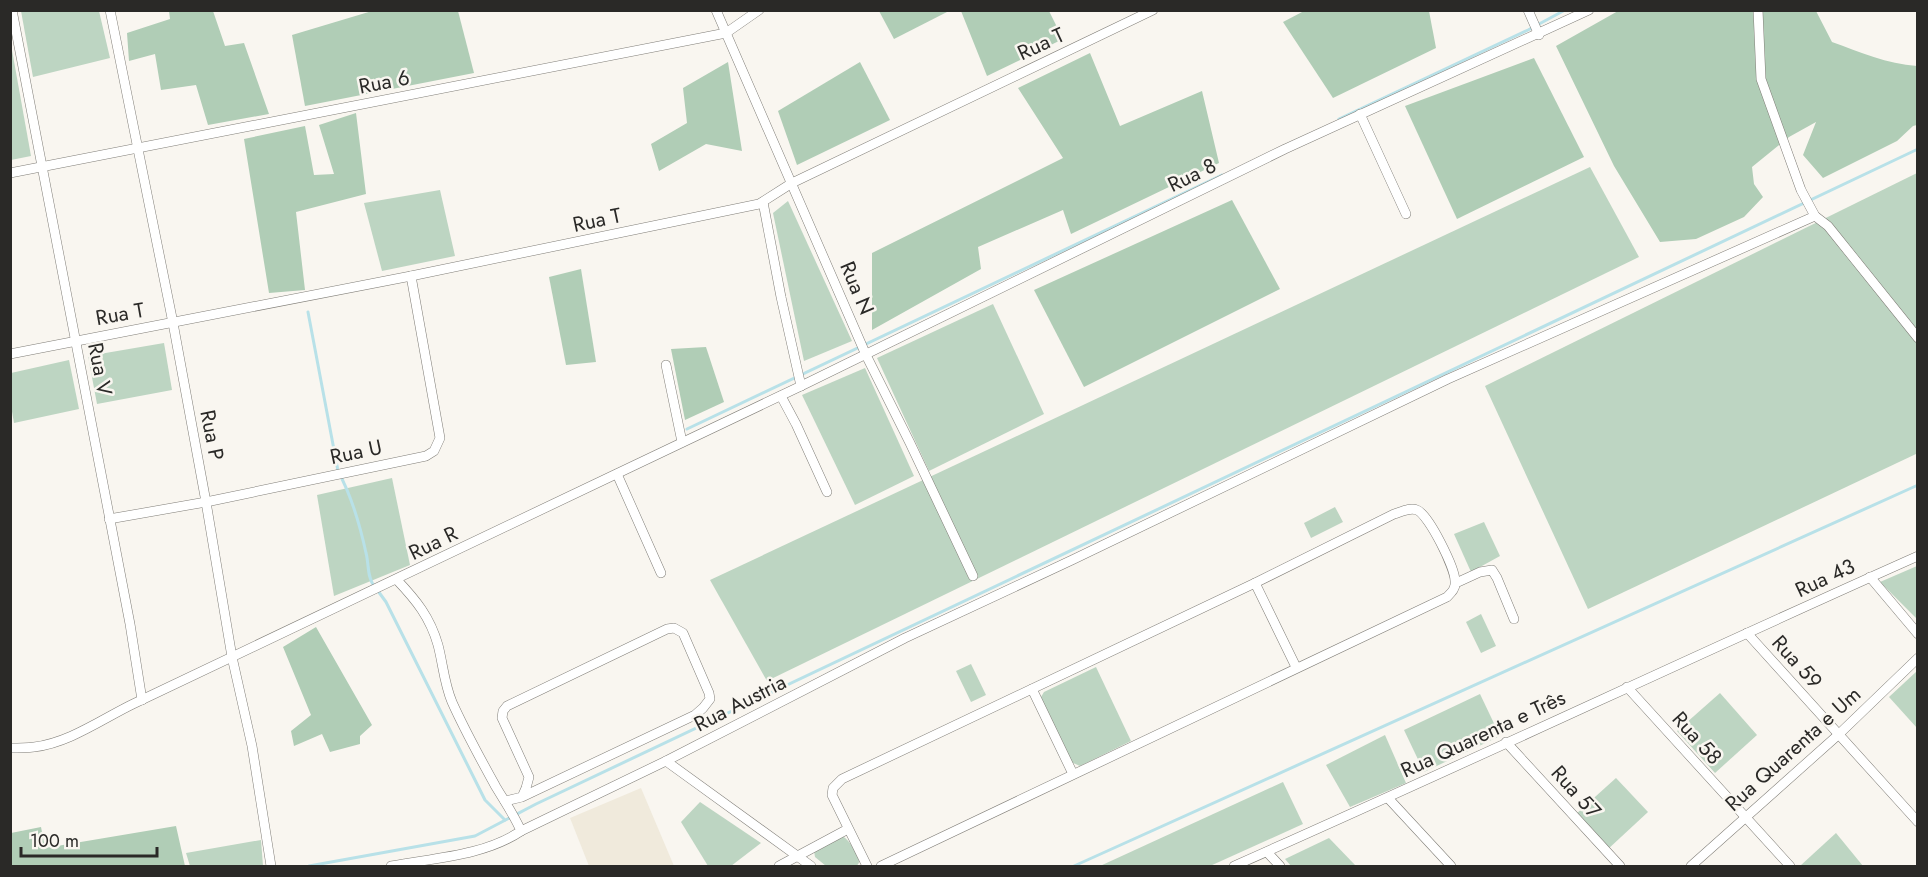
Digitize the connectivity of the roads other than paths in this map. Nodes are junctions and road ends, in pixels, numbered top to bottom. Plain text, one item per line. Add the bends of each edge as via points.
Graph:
1 (12, 10) edge
2 (110, 10) edge
3 (716, 10) edge
4 (759, 10) edge
5 (1153, 10) edge
6 (1528, 10) edge
7 (1589, 10) edge
8 (1758, 10) edge
9 (726, 33) junction
10 (1538, 33) junction
11 (1360, 114) junction
12 (137, 149) junction
13 (42, 168) junction
14 (10, 173) edge
15 (792, 183) junction
16 (763, 202) junction
17 (1406, 214) dead end
18 (1815, 216) junction
19 (411, 276) junction
20 (173, 322) junction
21 (1917, 338) edge
22 (76, 340) junction
23 (864, 349) junction
24 (10, 354) edge
25 (666, 365) dead end
26 (800, 380) junction
27 (781, 396) junction
28 (682, 442) junction
29 (617, 474) junction
30 (827, 492) dead end
31 (206, 502) junction
32 (109, 519) junction
33 (1917, 556) edge
34 (661, 573) dead end
35 (973, 576) dead end
36 (1870, 577) junction
37 (397, 580) junction
38 (1255, 583) junction
39 (1456, 583) junction
40 (1514, 619) dead end
41 (1747, 633) junction
42 (1917, 633) edge
43 (232, 657) junction
44 (1917, 658) edge
45 (1296, 667) junction
46 (1627, 687) junction
47 (1032, 689) junction
48 (142, 700) junction
49 (1838, 735) junction
50 (1506, 742) junction
51 (10, 748) edge
52 (666, 761) junction
53 (526, 770) junction
54 (1073, 774) junction
55 (548, 785) junction
56 (522, 797) junction
57 (1388, 798) junction
58 (508, 805) junction
59 (1745, 817) junction
60 (1917, 822) edge
61 (519, 827) junction
62 (848, 829) junction
63 (1267, 852) junction
64 (799, 856) junction
65 (270, 863) edge
66 (404, 865) edge
67 (391, 867) edge
68 (779, 867) edge
69 (811, 867) edge
70 (867, 867) edge
71 (881, 867) edge
72 (1234, 867) edge
73 (1280, 867) edge
74 (1450, 867) edge
75 (1620, 867) edge
76 (1691, 867) edge
77 (1790, 867) edge

1 - 13 street, Rua V
2 - 12 street, Rua P
3 - 9 street, Rua N
4 - 9 street, Rua 6
5 - 15 street, Rua T
6 - 10 street
7 - 10 street, Rua 8
8 - 18 street via 1761,79 1801,190
9 - 12 street, Rua 6
9 - 15 street, Rua N
10 - 11 street, Rua 8
11 - 17 street
11 - 23 street, Rua 8
12 - 13 street, Rua 6
12 - 20 street, Rua P
13 - 14 street, Rua 6
13 - 22 street, Rua V
15 - 16 street, Rua T
15 - 23 street, Rua N
16 - 19 street, Rua T
16 - 26 street
18 - 21 street via 1828,226
18 - 52 street, Rua Austria via 1448,379 905,638
19 - 20 street, Rua T
19 - 31 street, Rua U via 440,438 434,451 426,456
20 - 22 street, Rua T
20 - 31 street, Rua P
22 - 24 street, Rua T
22 - 32 street, Rua V
23 - 26 street, Rua R
23 - 35 street, Rua N
25 - 28 street
26 - 27 street, Rua R
27 - 28 street, Rua R
27 - 30 street
28 - 29 street, Rua R
29 - 34 street
29 - 37 street, Rua R
31 - 32 street, Rua U
31 - 43 street, Rua P
32 - 48 street, Rua V
33 - 36 street, Rua 43
36 - 41 street, Rua 43
36 - 42 street
37 - 43 street, Rua R
37 - 58 street via 430,624 452,701
38 - 39 street via 1408,509 1417,510 1426,518
38 - 45 street
38 - 47 street
39 - 40 street via 1492,570
39 - 45 street via 1447,597 1427,608
41 - 46 street, Rua Quarenta e Três
41 - 49 street, Rua 59
43 - 48 street, Rua R
43 - 65 street, Rua P via 252,746
44 - 49 street, Rua Quarenta e Um
45 - 54 street
46 - 50 street, Rua Quarenta e Três
46 - 59 street, Rua 58
47 - 54 street
47 - 62 street via 842,779 832,795
48 - 51 street, Rua R via 57,741
49 - 59 street, Rua Quarenta e Um
49 - 60 street, Rua 59
50 - 57 street, Rua Quarenta e Três
50 - 75 street, Rua 57
52 - 61 street, Rua Austria
52 - 64 street
53 - 55 street
53 - 55 street via 502,718 507,706 667,629 679,629 709,693 708,702 695,715
53 - 56 street via 528,783
54 - 71 street
55 - 56 street
56 - 58 street
57 - 63 street, Rua Quarenta e Três
57 - 74 street
58 - 61 street
59 - 76 street, Rua Quarenta e Um
59 - 77 street, Rua 58
61 - 66 street, Rua Austria via 513,836 482,849
62 - 64 street
62 - 70 street
63 - 72 street, Rua Quarenta e Três
63 - 73 street
64 - 68 street
64 - 69 street
66 - 67 street, Rua Austria

